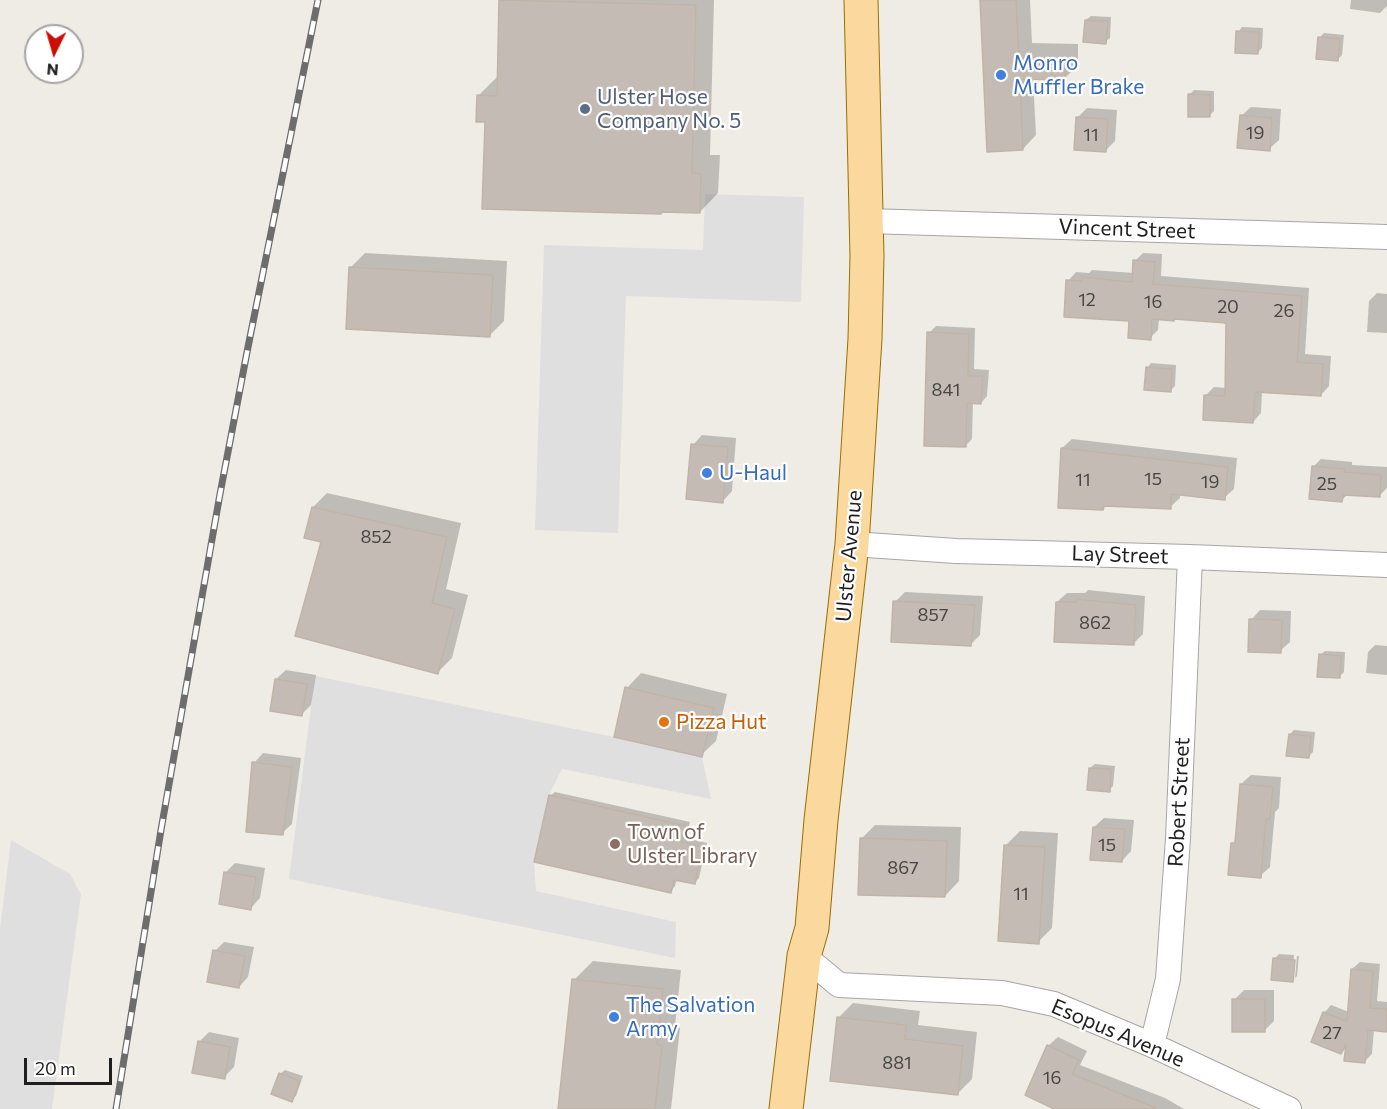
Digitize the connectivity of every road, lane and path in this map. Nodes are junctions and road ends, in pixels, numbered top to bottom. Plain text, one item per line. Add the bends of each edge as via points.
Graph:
1 (861, 0) edge
2 (867, 221) junction
3 (1387, 237) edge
4 (852, 544) junction
5 (1190, 557) junction
6 (1387, 565) edge
7 (804, 956) junction
8 (1152, 1045) junction
9 (786, 1109) edge
10 (1289, 1109) edge

1 - 2 main road, Ulster Avenue
2 - 3 street, Vincent Street
2 - 4 main road, Ulster Avenue via 865,339
4 - 5 street, Lay Street
4 - 7 main road, Ulster Avenue via 820,820 812,928
5 - 6 street, Lay Street
5 - 8 street, Robert Street via 1168,979
7 - 8 street, Esopus Avenue via 839,986 1002,993 1054,1004
7 - 9 main road, Ulster Avenue
8 - 10 street, Esopus Avenue

